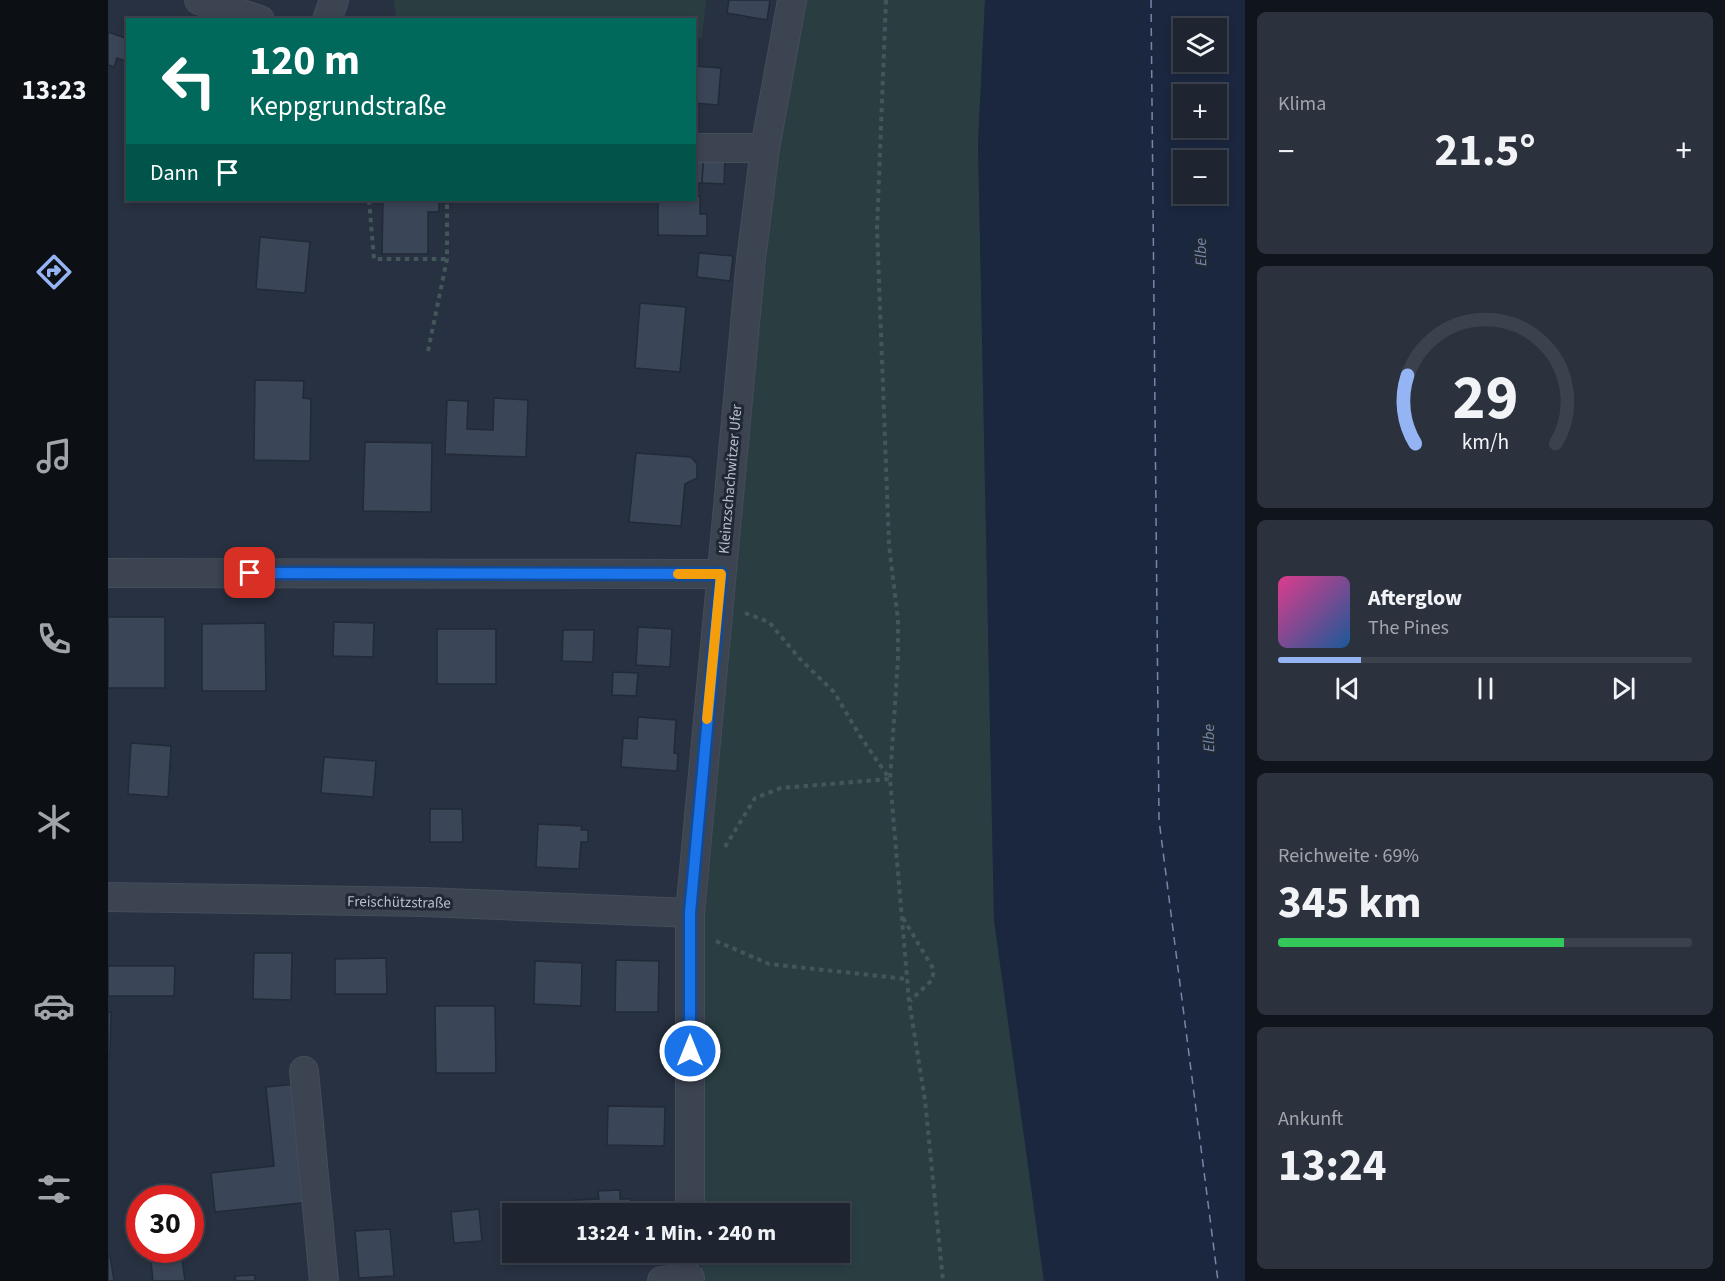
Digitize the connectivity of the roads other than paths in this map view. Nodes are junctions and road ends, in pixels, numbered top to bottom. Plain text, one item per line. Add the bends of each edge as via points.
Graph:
1 (199, 0) edge
2 (334, 0) edge
3 (792, 0) edge
4 (254, 18) edge
5 (328, 18) edge
6 (696, 148) edge
7 (765, 148) junction
8 (108, 573) edge
9 (721, 574) junction
10 (108, 897) edge
11 (691, 923) junction
12 (304, 1071) dead end
13 (690, 1203) edge
14 (690, 1271) edge
15 (324, 1281) edge
16 (662, 1281) edge

1 - 4 street
2 - 5 street
3 - 7 street, Kleinzschachwitzer Ufer
6 - 7 street
7 - 9 street, Kleinzschachwitzer Ufer
8 - 9 street
9 - 11 street, Kleinzschachwitzer Ufer
10 - 11 street, Freischützstraße via 424,902
11 - 13 street, Kleinzschachwitzer Ufer
12 - 15 street
14 - 16 street

